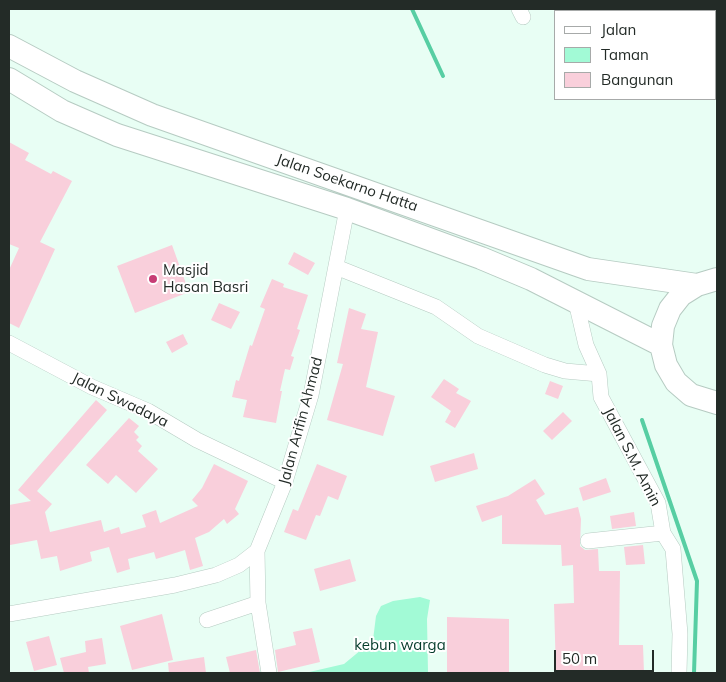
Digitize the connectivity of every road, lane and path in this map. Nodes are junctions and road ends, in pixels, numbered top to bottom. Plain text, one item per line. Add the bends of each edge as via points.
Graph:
1 (9, 46) edge
2 (9, 79) edge
3 (347, 210) junction
4 (336, 267) junction
5 (707, 282) edge
6 (576, 302) junction
7 (9, 343) edge
8 (661, 345) junction
9 (599, 374) junction
10 (715, 405) edge
11 (285, 482) junction
12 (663, 533) junction
13 (588, 541) dead end
14 (257, 551) junction
15 (258, 603) junction
16 (9, 614) edge
17 (207, 620) dead end
18 (269, 673) edge
19 (679, 673) edge

1 - 5 highway, Jalan Soekarno Hatta via 75,81 152,115 588,268
2 - 3 highway, Jalan Soekarno Hatta via 62,111 117,135
3 - 4 street, Jalan Arifin Ahmad
3 - 6 highway, Jalan Soekarno Hatta via 481,258
4 - 9 street via 436,306 478,336 545,365 565,371
4 - 11 street, Jalan Arifin Ahmad via 311,395
5 - 8 highway via 682,295 670,309 663,326
6 - 8 highway, Jalan Soekarno Hatta
6 - 9 street, Jalan S.M. Amin via 586,345
7 - 11 street, Jalan Swadaya
8 - 10 highway via 666,364 676,382 691,395
9 - 12 street, Jalan S.M. Amin via 601,397 658,503
11 - 14 street, Jalan Arifin Ahmad
12 - 13 street
12 - 19 street, Jalan S.M. Amin via 673,549 677,570
14 - 15 street
14 - 16 street via 239,565 216,575 166,587
15 - 17 street
15 - 18 street

